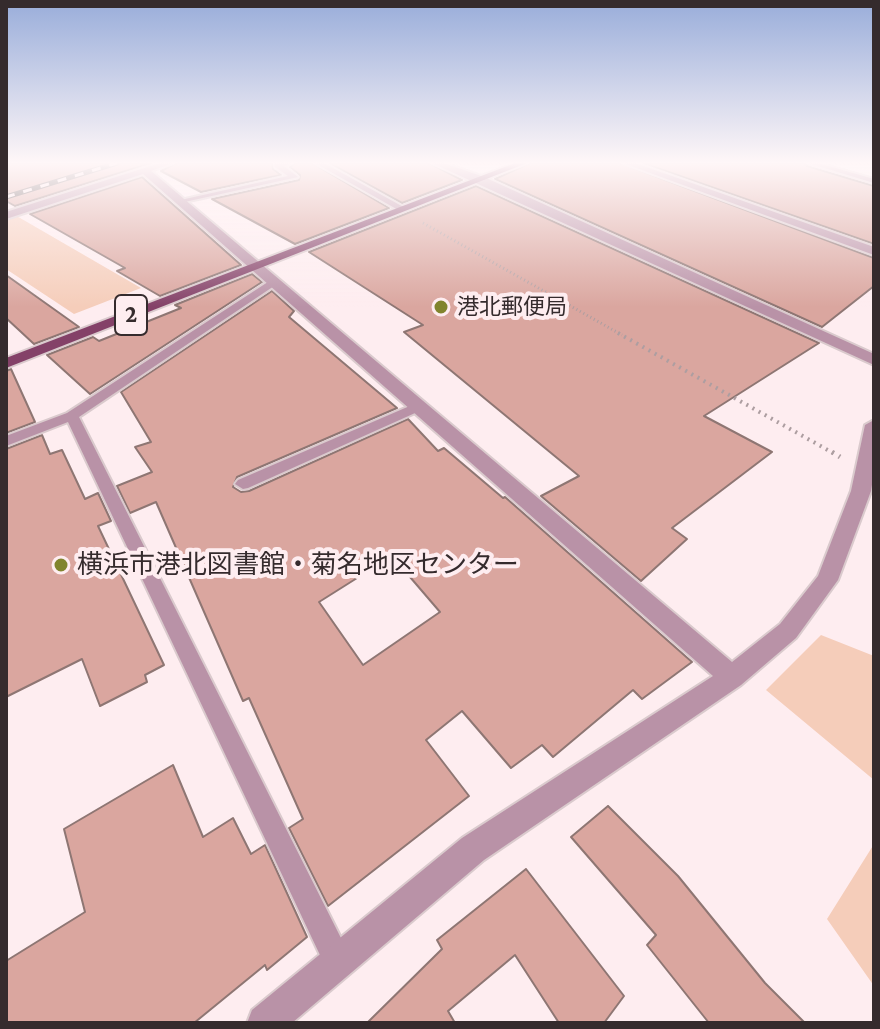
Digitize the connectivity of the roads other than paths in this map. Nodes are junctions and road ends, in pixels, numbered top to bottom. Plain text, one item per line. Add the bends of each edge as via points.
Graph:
1 (192, 211) edge
2 (399, 211) edge
3 (551, 211) edge
4 (762, 211) edge
5 (874, 251) edge
6 (256, 267) junction
7 (275, 282) junction
8 (874, 360) edge
9 (6, 363) edge
10 (419, 406) junction
11 (72, 416) junction
12 (874, 425) edge
13 (6, 441) edge
14 (243, 484) dead end
15 (732, 677) junction
16 (338, 962) junction
17 (265, 1023) edge

1 - 6 street
2 - 6 main road, 2
3 - 8 street
4 - 5 street
6 - 7 street
6 - 9 main road, 2
7 - 10 street
7 - 11 lane
10 - 14 lane
10 - 15 street
11 - 13 lane
11 - 16 lane
12 - 15 street via 861,491 827,580 788,631
15 - 16 street via 473,849
16 - 17 street

